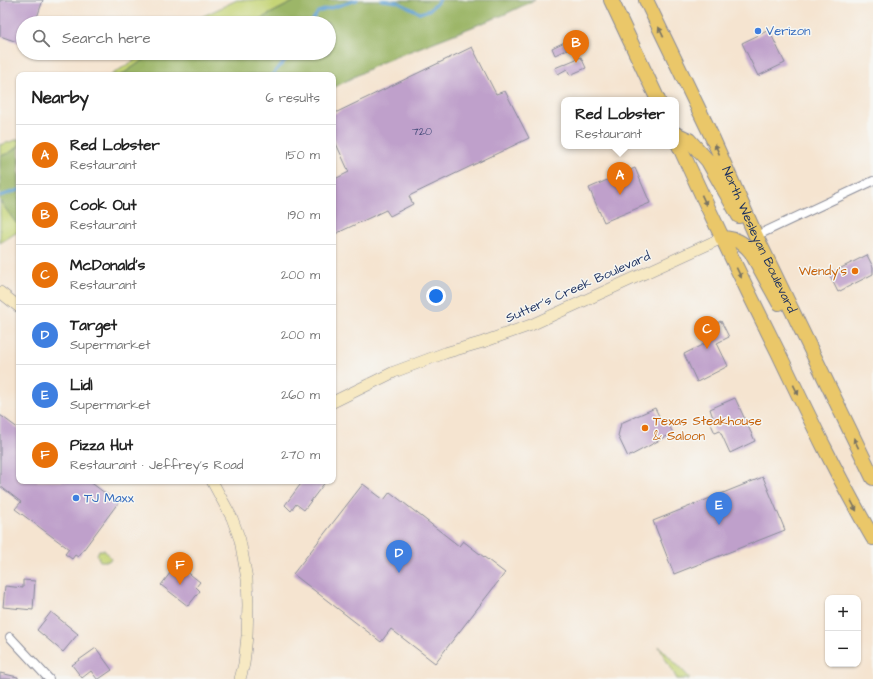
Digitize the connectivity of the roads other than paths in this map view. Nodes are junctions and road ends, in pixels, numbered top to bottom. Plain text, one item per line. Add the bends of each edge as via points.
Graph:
1 (611, 0) edge
2 (646, 0) edge
3 (657, 97) edge
4 (679, 135) edge
5 (679, 145) edge
6 (873, 181) edge
7 (756, 236) junction
8 (722, 238) junction
9 (0, 292) edge
10 (16, 305) edge
11 (811, 348) junction
12 (336, 401) edge
13 (873, 478) edge
14 (214, 484) edge
15 (873, 538) edge
16 (10, 637) dead end
17 (49, 679) edge
18 (240, 679) edge

1 - 3 highway
7 -> 2 highway, North Wesleyan Boulevard via 713,139
4 - 7 highway via 689,140 708,161 742,222
5 -> 8 highway
6 - 7 street
7 - 11 highway, North Wesleyan Boulevard
8 - 11 highway via 738,241 751,252 796,338
8 - 12 street, Sutter's Creek Boulevard via 531,325 394,372
8 -> 15 highway via 831,462
9 - 10 street
13 -> 11 highway, North Wesleyan Boulevard
14 - 18 street via 232,518 240,540 247,579 247,636
16 - 17 street

